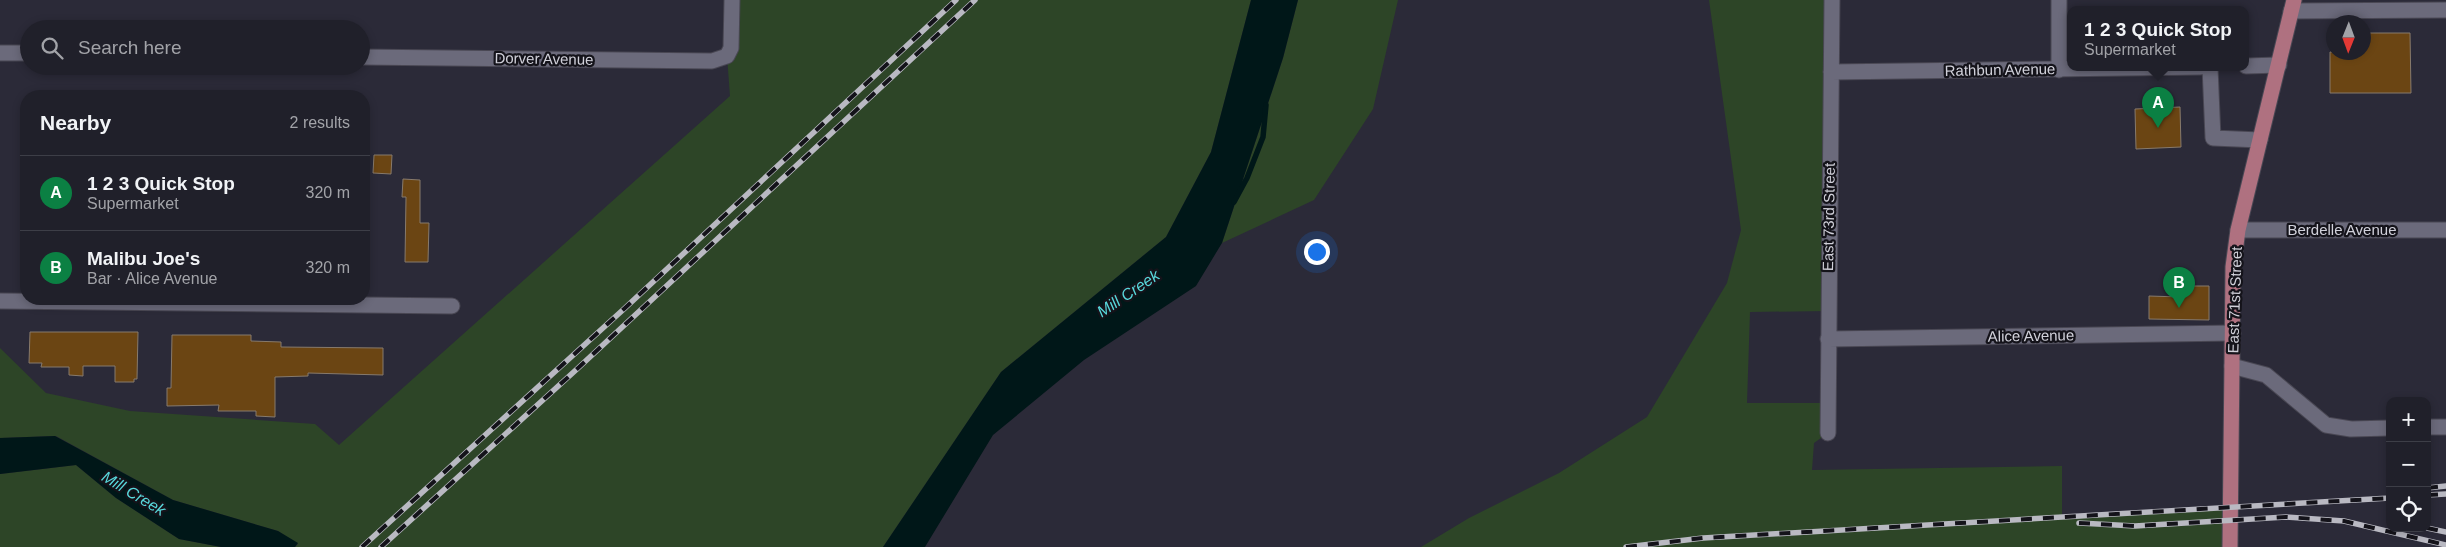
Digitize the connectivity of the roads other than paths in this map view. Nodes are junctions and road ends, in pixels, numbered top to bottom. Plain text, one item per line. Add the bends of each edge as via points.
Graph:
1 (732, 0) edge
2 (1832, 0) edge
3 (2059, 0) edge
4 (2292, 5) edge
5 (2446, 10) edge
6 (0, 53) edge
7 (20, 53) edge
8 (370, 57) edge
9 (2280, 65) junction
10 (2249, 66) edge
11 (2059, 70) junction
12 (2067, 70) edge
13 (2210, 71) edge
14 (1831, 72) junction
15 (2260, 140) junction
16 (2238, 230) junction
17 (2446, 230) edge
18 (0, 301) edge
19 (20, 301) edge
20 (362, 305) edge
21 (452, 306) dead end
22 (2233, 334) junction
23 (1828, 340) junction
24 (2232, 366) junction
25 (2431, 427) edge
26 (2446, 427) edge
27 (2386, 428) edge
28 (1828, 433) dead end
29 (2230, 547) edge

1 - 8 street, Dorver Avenue via 732,48 727,56 712,61
2 - 14 street, East 73rd Street
3 - 11 street
4 - 5 street
4 - 9 main road, East 71st Street
6 - 7 street
9 - 10 street
9 - 15 main road, East 71st Street
11 - 12 street, Rathbun Avenue
11 - 14 street, Rathbun Avenue
13 - 15 street via 2213,138
14 - 23 street, East 73rd Street
15 - 16 main road, East 71st Street
16 - 17 street, Berdelle Avenue
16 - 22 main road, East 71st Street via 2233,267
18 - 19 street
20 - 21 street
22 - 23 street, Alice Avenue
22 - 24 main road, East 71st Street
23 - 28 street, East 73rd Street
24 - 27 street via 2266,375 2326,426
24 - 29 main road, East 71st Street
25 - 26 street

